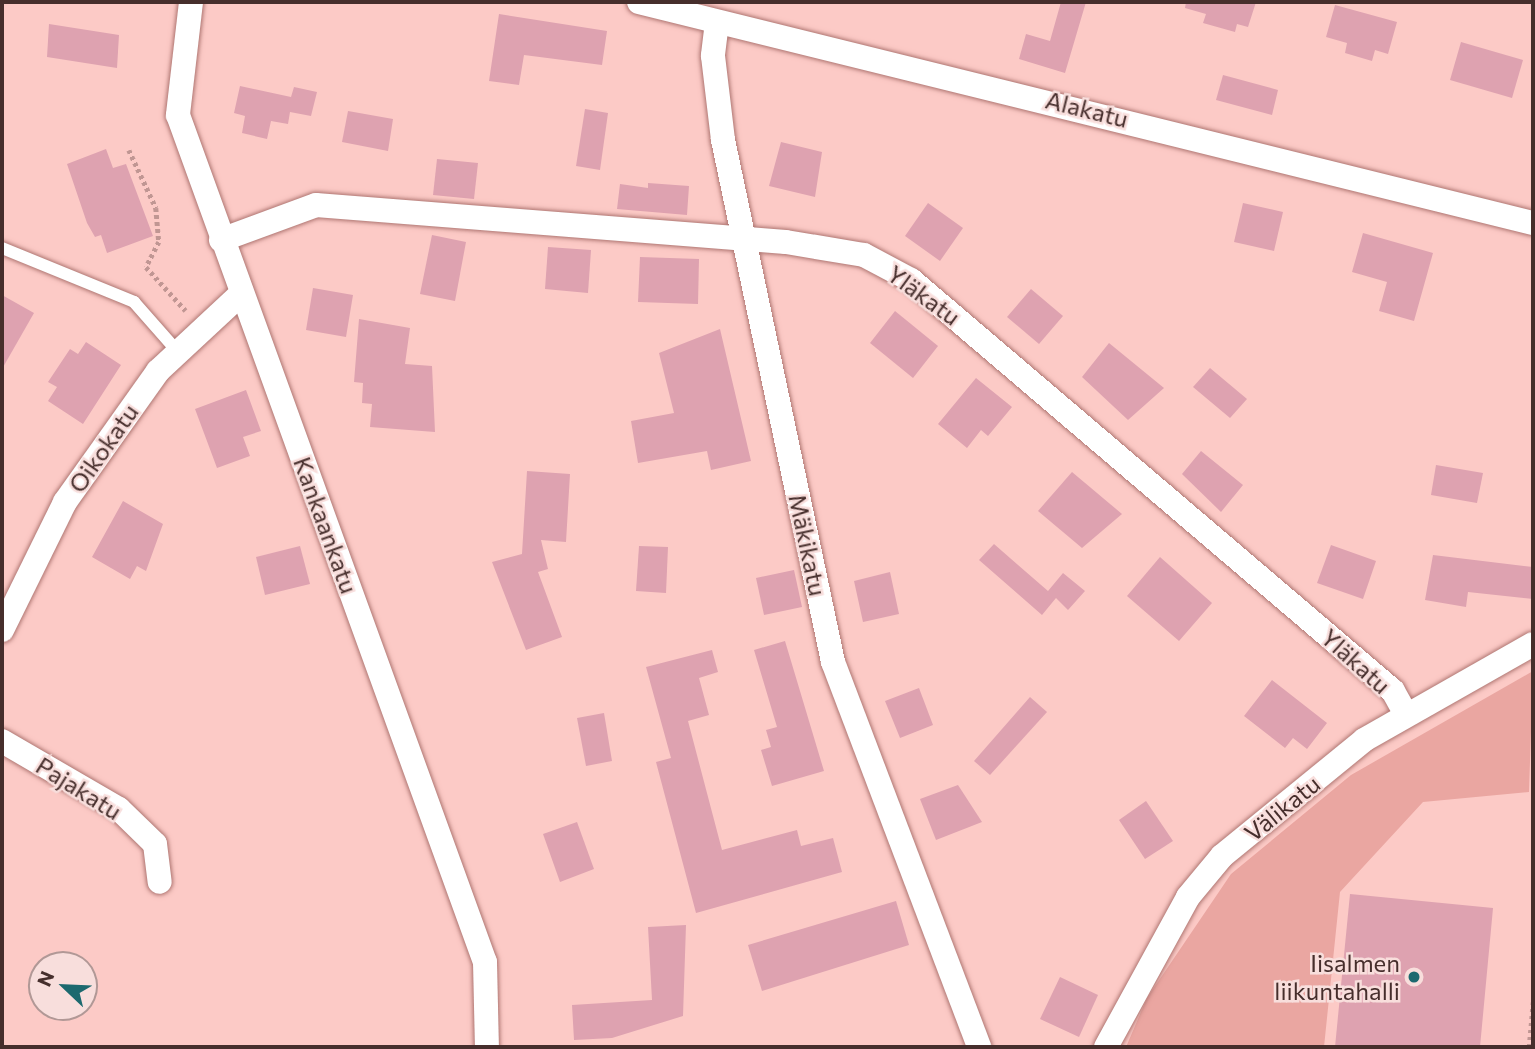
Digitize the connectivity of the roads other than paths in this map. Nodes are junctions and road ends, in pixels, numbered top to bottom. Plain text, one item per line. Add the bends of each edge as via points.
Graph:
1 (191, 2) edge
2 (639, 2) edge
3 (717, 22) junction
4 (1533, 223) edge
5 (221, 240) junction
6 (743, 240) junction
7 (2, 248) edge
8 (241, 294) junction
9 (178, 352) junction
10 (2, 629) edge
11 (1533, 644) edge
12 (1405, 713) junction
13 (2, 741) edge
14 (160, 882) dead end
15 (487, 1047) edge
16 (979, 1047) edge
17 (1107, 1047) edge

1 - 5 street, Kankaankatu via 178,115
2 - 3 street, Alakatu
3 - 4 street, Alakatu
3 - 6 street, Mäkikatu via 715,80
5 - 6 street, Yläkatu via 317,205
5 - 8 street, Kankaankatu
6 - 12 street, Yläkatu via 864,255 911,280 1393,691
6 - 16 street, Mäkikatu via 833,662
7 - 9 lane via 134,302
8 - 9 street, Oikokatu
8 - 15 street, Kankaankatu via 485,962
9 - 10 street, Oikokatu via 158,371 65,502
11 - 12 street, Välikatu
12 - 17 street, Välikatu via 1222,856 1188,897
13 - 14 street, Pajakatu via 119,810 155,844

